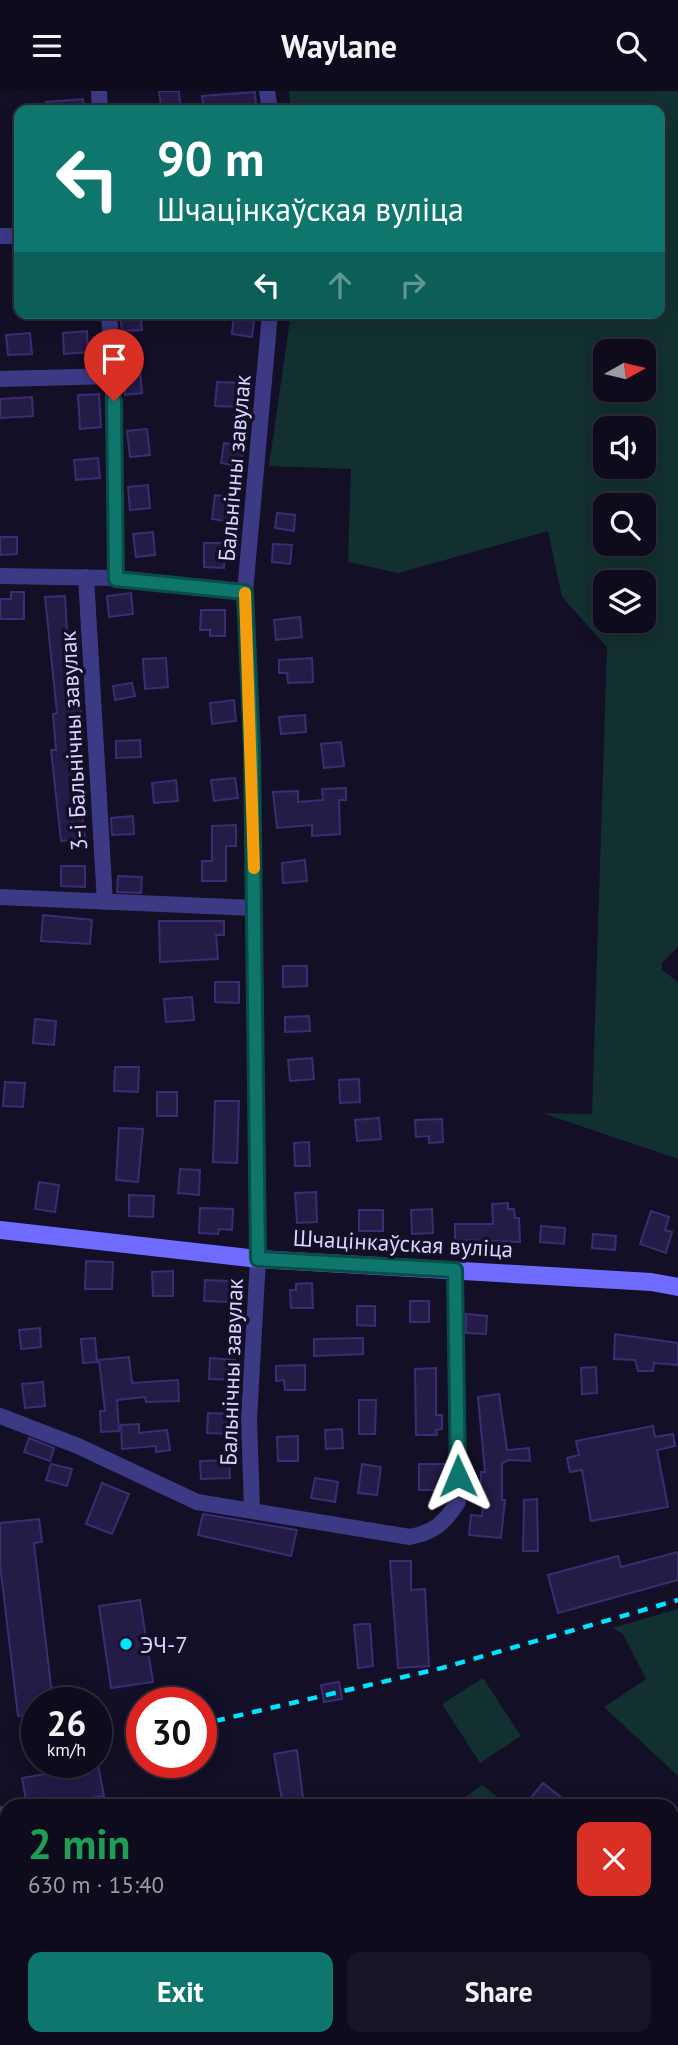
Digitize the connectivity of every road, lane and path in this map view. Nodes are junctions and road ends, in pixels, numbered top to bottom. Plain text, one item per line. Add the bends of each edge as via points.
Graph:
1 (108, 319) edge
2 (269, 319) edge
3 (113, 376) junction
4 (0, 379) edge
5 (0, 576) edge
6 (86, 577) junction
7 (116, 579) junction
8 (245, 592) junction
9 (0, 897) edge
10 (105, 902) junction
11 (254, 908) junction
12 (0, 1230) edge
13 (258, 1259) junction
14 (455, 1270) junction
15 (678, 1287) edge
16 (0, 1416) edge
17 (252, 1509) junction

1 - 3 street
2 - 8 street, Бальнічны завулак
3 - 4 street
3 - 7 street
5 - 6 street
6 - 7 street
6 - 10 street, 3-і Бальнічны завулак
7 - 8 street
8 - 11 street, Бальнічны завулак
9 - 10 street
10 - 11 street
11 - 13 street, Бальнічны завулак
12 - 13 street, Шчацінкаўская вуліца
13 - 14 street, Шчацінкаўская вуліца
13 - 17 street, Бальнічны завулак via 248,1419
14 - 15 street, Шчацінкаўская вуліца
14 - 17 street via 458,1502 446,1521 432,1532 410,1537
16 - 17 street via 78,1446 197,1502 231,1510

